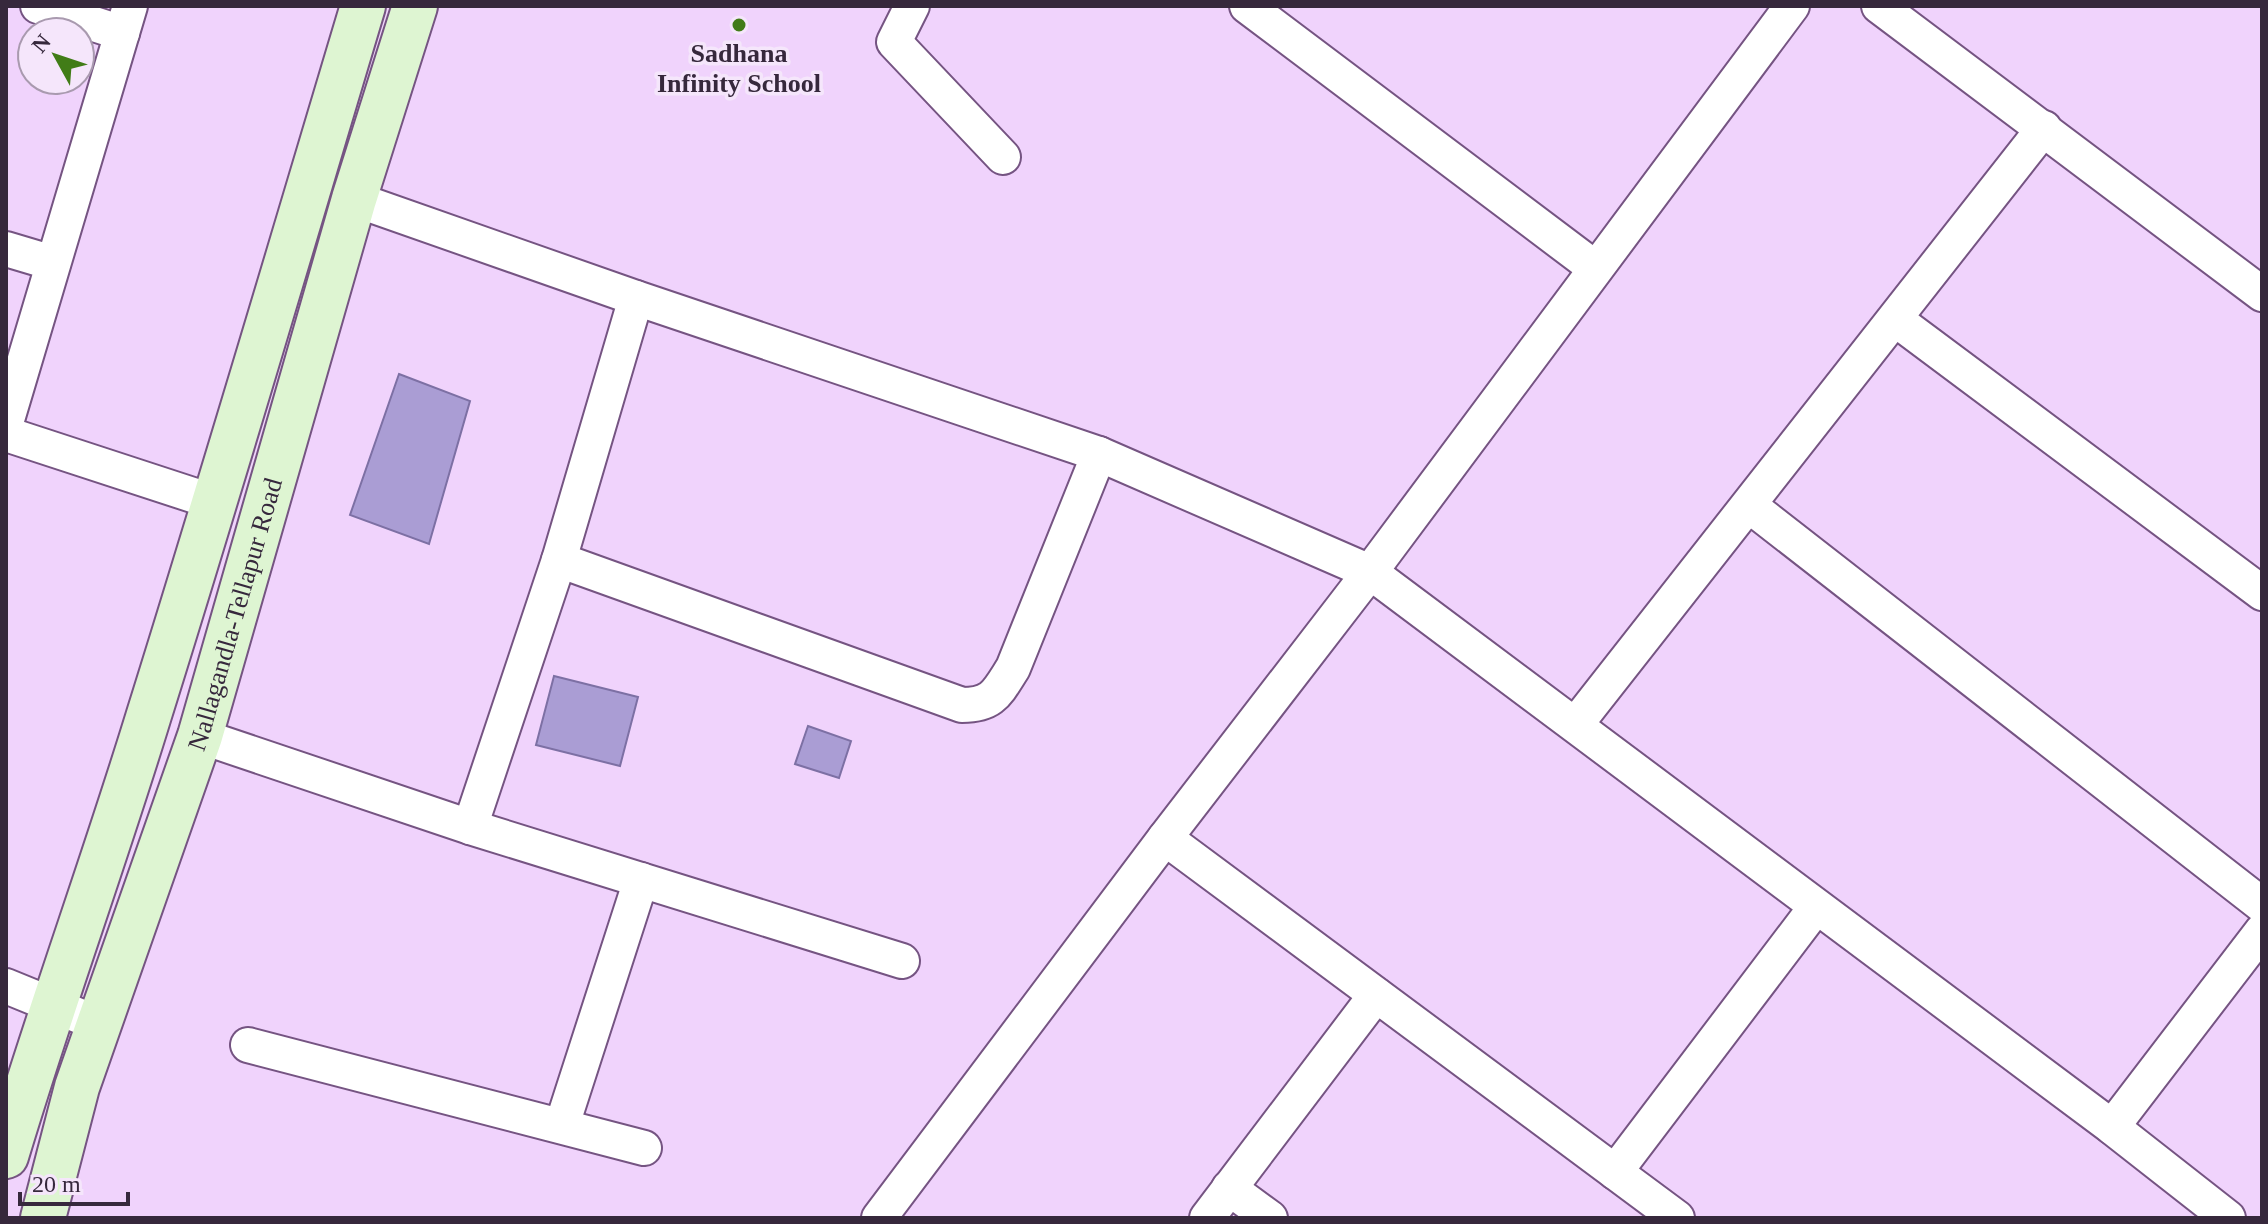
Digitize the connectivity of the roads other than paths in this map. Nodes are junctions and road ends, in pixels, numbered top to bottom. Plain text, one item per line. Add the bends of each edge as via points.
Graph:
1 (38, 6) edge
2 (363, 6) edge
3 (415, 6) edge
4 (912, 6) edge
5 (1247, 6) edge
6 (1792, 6) edge
7 (1879, 6) edge
8 (126, 20) edge
9 (2044, 128) junction
10 (1003, 157) dead end
11 (354, 199) junction
12 (6, 249) edge
13 (53, 263) junction
14 (1595, 268) junction
15 (2262, 294) edge
16 (636, 298) junction
17 (1895, 319) junction
18 (6, 423) edge
19 (6, 434) edge
20 (1099, 454) junction
21 (214, 502) junction
22 (1750, 506) junction
23 (559, 560) junction
24 (1370, 572) junction
25 (2262, 593) edge
26 (1576, 724) junction
27 (200, 736) junction
28 (470, 827) junction
29 (1165, 838) junction
30 (641, 880) junction
31 (2262, 905) edge
32 (1816, 907) junction
33 (2262, 931) edge
34 (902, 961) dead end
35 (6, 986) edge
36 (1376, 995) junction
37 (55, 1007) junction
38 (99, 1024) junction
39 (248, 1045) dead end
40 (562, 1125) junction
41 (2112, 1127) junction
42 (644, 1148) dead end
43 (6, 1156) edge
44 (1615, 1172) junction
45 (1229, 1188) junction
46 (43, 1218) edge
47 (879, 1218) edge
48 (1207, 1218) edge
49 (1270, 1218) edge
50 (1677, 1218) edge
51 (2228, 1218) edge

1 - 8 street
2 - 21 street, Nallagandla-Tellapur Road
3 - 11 street, Nallagandla-Tellapur Road
4 - 10 street via 894,42
5 - 14 street
6 - 14 street
7 - 9 street
8 - 13 street
9 - 15 street
9 - 17 street
11 - 16 street
11 - 27 street, Nallagandla-Tellapur Road
12 - 13 street
13 - 18 street
14 - 24 street
16 - 20 street
16 - 23 street
17 - 22 street
17 - 25 street
19 - 21 street
20 - 23 street via 1013,668 996,694 981,705 962,705
20 - 24 street
21 - 37 street, Nallagandla-Tellapur Road
22 - 26 street
22 - 31 street
23 - 28 street
24 - 26 street
24 - 29 street
26 - 32 street
27 - 28 street
27 - 38 street, Nallagandla-Tellapur Road
28 - 30 street
29 - 36 street
29 - 47 street
30 - 34 street
30 - 40 street
32 - 41 street
32 - 44 street
33 - 41 street
35 - 37 street
36 - 44 street
36 - 45 street
37 - 38 street
37 - 43 street, Nallagandla-Tellapur Road
38 - 46 street, Nallagandla-Tellapur Road
39 - 40 street
40 - 42 street
41 - 51 street
44 - 50 street
45 - 48 street
45 - 49 street

